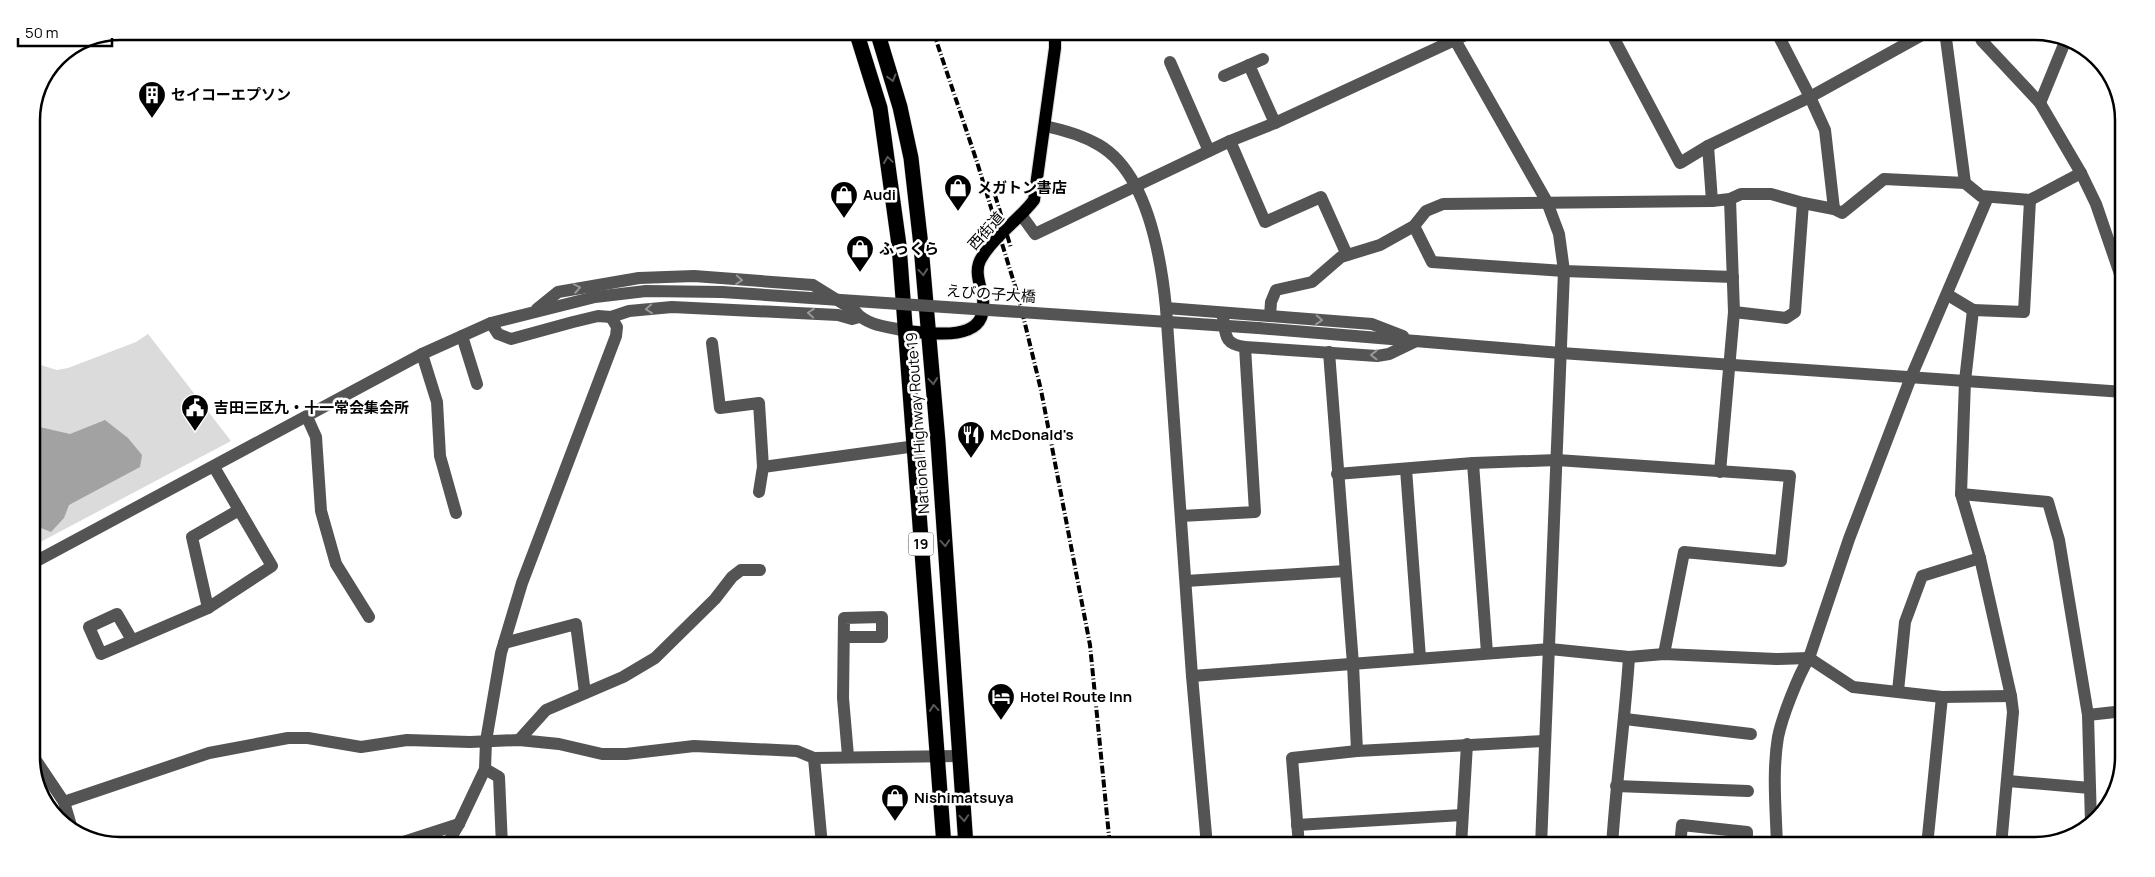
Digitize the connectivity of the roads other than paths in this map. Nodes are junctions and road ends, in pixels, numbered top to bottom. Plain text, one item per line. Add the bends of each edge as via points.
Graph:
1 (859, 40) edge
2 (880, 40) edge
3 (1055, 40) edge
4 (1446, 40) edge
5 (1456, 40) edge
6 (1615, 40) edge
7 (1781, 40) edge
8 (1911, 40) edge
9 (1946, 40) edge
10 (1982, 40) edge
11 (2064, 45) edge
12 (1263, 59) dead end
13 (1170, 62) dead end
14 (1249, 65) junction
15 (1224, 76) dead end
16 (1810, 97) junction
17 (2040, 103) junction
18 (1275, 123) junction
19 (1045, 126) junction
20 (1230, 141) junction
21 (1708, 146) junction
22 (1209, 151) junction
23 (2081, 173) junction
24 (1965, 183) junction
25 (1135, 187) junction
26 (1988, 197) junction
27 (1730, 199) junction
28 (2030, 200) junction
29 (1712, 201) junction
30 (1547, 202) junction
31 (1803, 203) junction
32 (1834, 209) junction
33 (1022, 216) junction
34 (1414, 226) junction
35 (1347, 255) junction
36 (2115, 259) edge
37 (1564, 271) junction
38 (1733, 277) junction
39 (1948, 295) junction
40 (1166, 308) junction
41 (1973, 310) junction
42 (536, 311) junction
43 (1222, 312) junction
44 (1734, 312) junction
45 (1270, 316) junction
46 (611, 317) junction
47 (859, 317) junction
48 (491, 323) junction
49 (907, 331) junction
50 (928, 333) junction
51 (462, 336) junction
52 (1416, 341) junction
53 (712, 343) dead end
54 (1245, 347) junction
55 (1329, 352) junction
56 (1561, 353) junction
57 (422, 354) junction
58 (1729, 365) junction
59 (1911, 378) junction
60 (1965, 381) junction
61 (477, 384) dead end
62 (2115, 391) edge
63 (307, 417) junction
64 (916, 446) junction
65 (1557, 460) junction
66 (1473, 463) junction
67 (214, 467) junction
68 (763, 467) junction
69 (1406, 469) junction
70 (1720, 472) junction
71 (1338, 474) junction
72 (759, 492) dead end
73 (1961, 494) junction
74 (240, 510) junction
75 (456, 513) dead end
76 (1181, 516) junction
77 (1980, 558) junction
78 (40, 560) edge
79 (760, 570) dead end
80 (1345, 572) junction
81 (1186, 580) junction
82 (208, 608) junction
83 (369, 617) dead end
84 (844, 637) dead end
85 (132, 640) dead end
86 (504, 643) junction
87 (1550, 649) junction
88 (1487, 653) junction
89 (1664, 654) junction
90 (1629, 657) junction
91 (1420, 658) junction
92 (1809, 658) junction
93 (1353, 664) junction
94 (1192, 676) junction
95 (1898, 691) junction
96 (585, 693) junction
97 (2011, 696) junction
98 (1942, 697) junction
99 (2115, 712) edge
100 (2088, 715) junction
101 (1625, 720) junction
102 (1751, 734) dead end
103 (519, 740) junction
104 (486, 741) junction
105 (1544, 741) junction
106 (1467, 744) junction
107 (1357, 751) junction
108 (848, 756) junction
109 (938, 756) junction
110 (959, 756) junction
111 (814, 758) junction
112 (41, 766) edge
113 (485, 769) junction
114 (2008, 781) junction
115 (1616, 786) junction
116 (2090, 788) junction
117 (1748, 791) dead end
118 (64, 802) junction
119 (2091, 814) edge
120 (1462, 815) junction
121 (69, 819) edge
122 (459, 824) junction
123 (1298, 825) junction
124 (419, 837) edge
125 (451, 837) edge
126 (502, 837) edge
127 (821, 837) edge
128 (943, 837) edge
129 (965, 837) edge
130 (1206, 837) edge
131 (1298, 837) edge
132 (1461, 837) edge
133 (1541, 837) edge
134 (1613, 837) edge
135 (1681, 837) edge
136 (1747, 837) edge
137 (1777, 837) edge
138 (1928, 837) edge
139 (2002, 837) edge

49 -> 1 highway, National Highway Route 19 / 19 via 880,108
2 -> 50 highway, National Highway Route 19 / 19 via 898,98 911,158
3 - 19 main road, 西街道
4 - 18 street
5 - 30 street
6 - 21 street via 1680,163
7 - 16 street
8 - 16 street
9 - 24 street
10 - 17 street
11 - 17 street
12 - 14 street
13 - 22 street
14 - 15 street
14 - 18 street
16 - 21 street
16 - 32 street via 1825,130
17 - 23 street
18 - 20 street
19 - 25 street via 1070,131 1100,145 1119,163
19 - 33 main road, 西街道 via 1034,200
20 - 22 street
20 - 35 street via 1265,222 1321,197
21 - 29 street
22 - 25 street
23 - 28 street
23 - 36 street via 2096,204
24 - 26 street via 1981,196
24 - 32 street via 1884,179 1842,214
25 - 33 street via 1035,234
25 - 40 street via 1156,238
26 - 28 street
26 - 39 street
27 - 29 street
27 - 31 street via 1741,194 1771,194
27 - 38 street
28 - 41 street via 2024,312
29 - 30 street
30 - 34 street via 1443,204 1426,211
30 - 37 street via 1559,234
31 - 32 street
31 - 44 street via 1796,312 1786,318
33 - 50 main road, 西街道 via 982,256 977,278 983,301 979,322 963,331
34 - 35 street via 1380,245
34 - 37 street via 1432,262
35 - 45 street via 1312,282 1276,290
37 - 38 street
37 - 56 street
38 - 44 street
39 - 41 street
39 - 59 street
40 - 43 street
40 - 76 street
41 - 60 street
42 -> 47 street via 558,292 639,278 694,276 813,284 855,311
42 - 48 street, えびの子大橋
42 - 52 street, えびの子大橋, bridge via 595,297 646,292 722,292
43 - 45 street
43 - 54 street via 1226,338 1234,345
44 - 58 street
45 -> 52 street via 1372,324
47 -> 46 street via 672,307 629,310
46 - 48 street via 598,316 511,339 498,334
46 - 86 street via 617,327 616,336 522,583
47 - 49 street
48 - 51 street, えびの子大橋
49 - 50 main road, 西街道
49 - 64 highway, National Highway Route 19 / 19
50 -> 110 highway, National Highway Route 19 / 19
51 - 57 street, えびの子大橋
51 - 61 street
52 -> 55 street via 1377,356
52 - 56 street, えびの子大橋
53 - 68 street via 720,408 759,403
54 - 55 street
54 - 76 street via 1255,512
55 - 71 street
56 - 58 street, えびの子大橋
56 - 65 street
57 - 63 street, えびの子大橋
57 - 75 street via 436,402 440,456
58 - 59 street, えびの子大橋
58 - 70 street
59 - 60 street, えびの子大橋
59 - 92 street via 1849,539
60 - 62 street, えびの子大橋
60 - 73 street
63 - 67 street, えびの子大橋
63 - 83 street via 316,437 321,511 336,564
64 - 68 street
109 -> 64 highway, National Highway Route 19 / 19
65 - 66 street
65 - 70 street
65 - 87 street
66 - 69 street
66 - 88 street
67 - 74 street
67 - 78 street, えびの子大橋
68 - 72 street
69 - 71 street
69 - 91 street
70 - 89 street via 1790,476 1781,561 1684,552
71 - 80 street
73 - 77 street
73 - 100 street via 2048,502 2059,540
74 - 82 street via 192,537
74 - 82 street via 272,566
76 - 81 street
77 - 95 street via 1922,576 1904,622
77 - 97 street
79 - 96 street via 741,570 732,577 716,599 655,658 623,677
80 - 81 street
80 - 93 street
81 - 94 street
82 - 85 street
84 - 108 street
86 - 96 street via 576,624
86 - 104 street
87 - 88 street
87 - 90 street
87 - 105 street
88 - 91 street
89 - 90 street
89 - 92 street
90 - 101 street
91 - 93 street
92 - 95 street via 1853,687
92 - 137 street via 1800,671 1778,736
93 - 94 street
93 - 107 street
94 - 130 street
95 - 98 street
96 - 103 street via 546,710
97 - 98 street
97 - 114 street via 2013,712
98 - 138 street
99 - 100 street
100 - 116 street
101 - 102 street
101 - 115 street
103 - 104 street
103 - 111 street via 558,744 602,754 694,746 797,751
104 - 113 street
104 - 118 street via 406,740 361,748 308,738 288,738 209,753
105 - 106 street
105 - 133 street
106 - 107 street
106 - 120 street
107 - 123 street via 1292,758
108 - 109 street
108 - 111 street
109 - 110 street
109 - 128 highway, National Highway Route 19 / 19
110 -> 129 highway, National Highway Route 19 / 19
111 - 127 street
112 - 118 street
113 - 122 street
113 - 126 street via 499,777
114 - 116 street
114 - 139 street
115 - 117 street
115 - 134 street
116 - 119 street
118 - 121 street
120 - 123 street
120 - 132 street
122 - 124 street
122 - 125 street
123 - 131 street
135 - 136 street via 1682,825 1747,832

